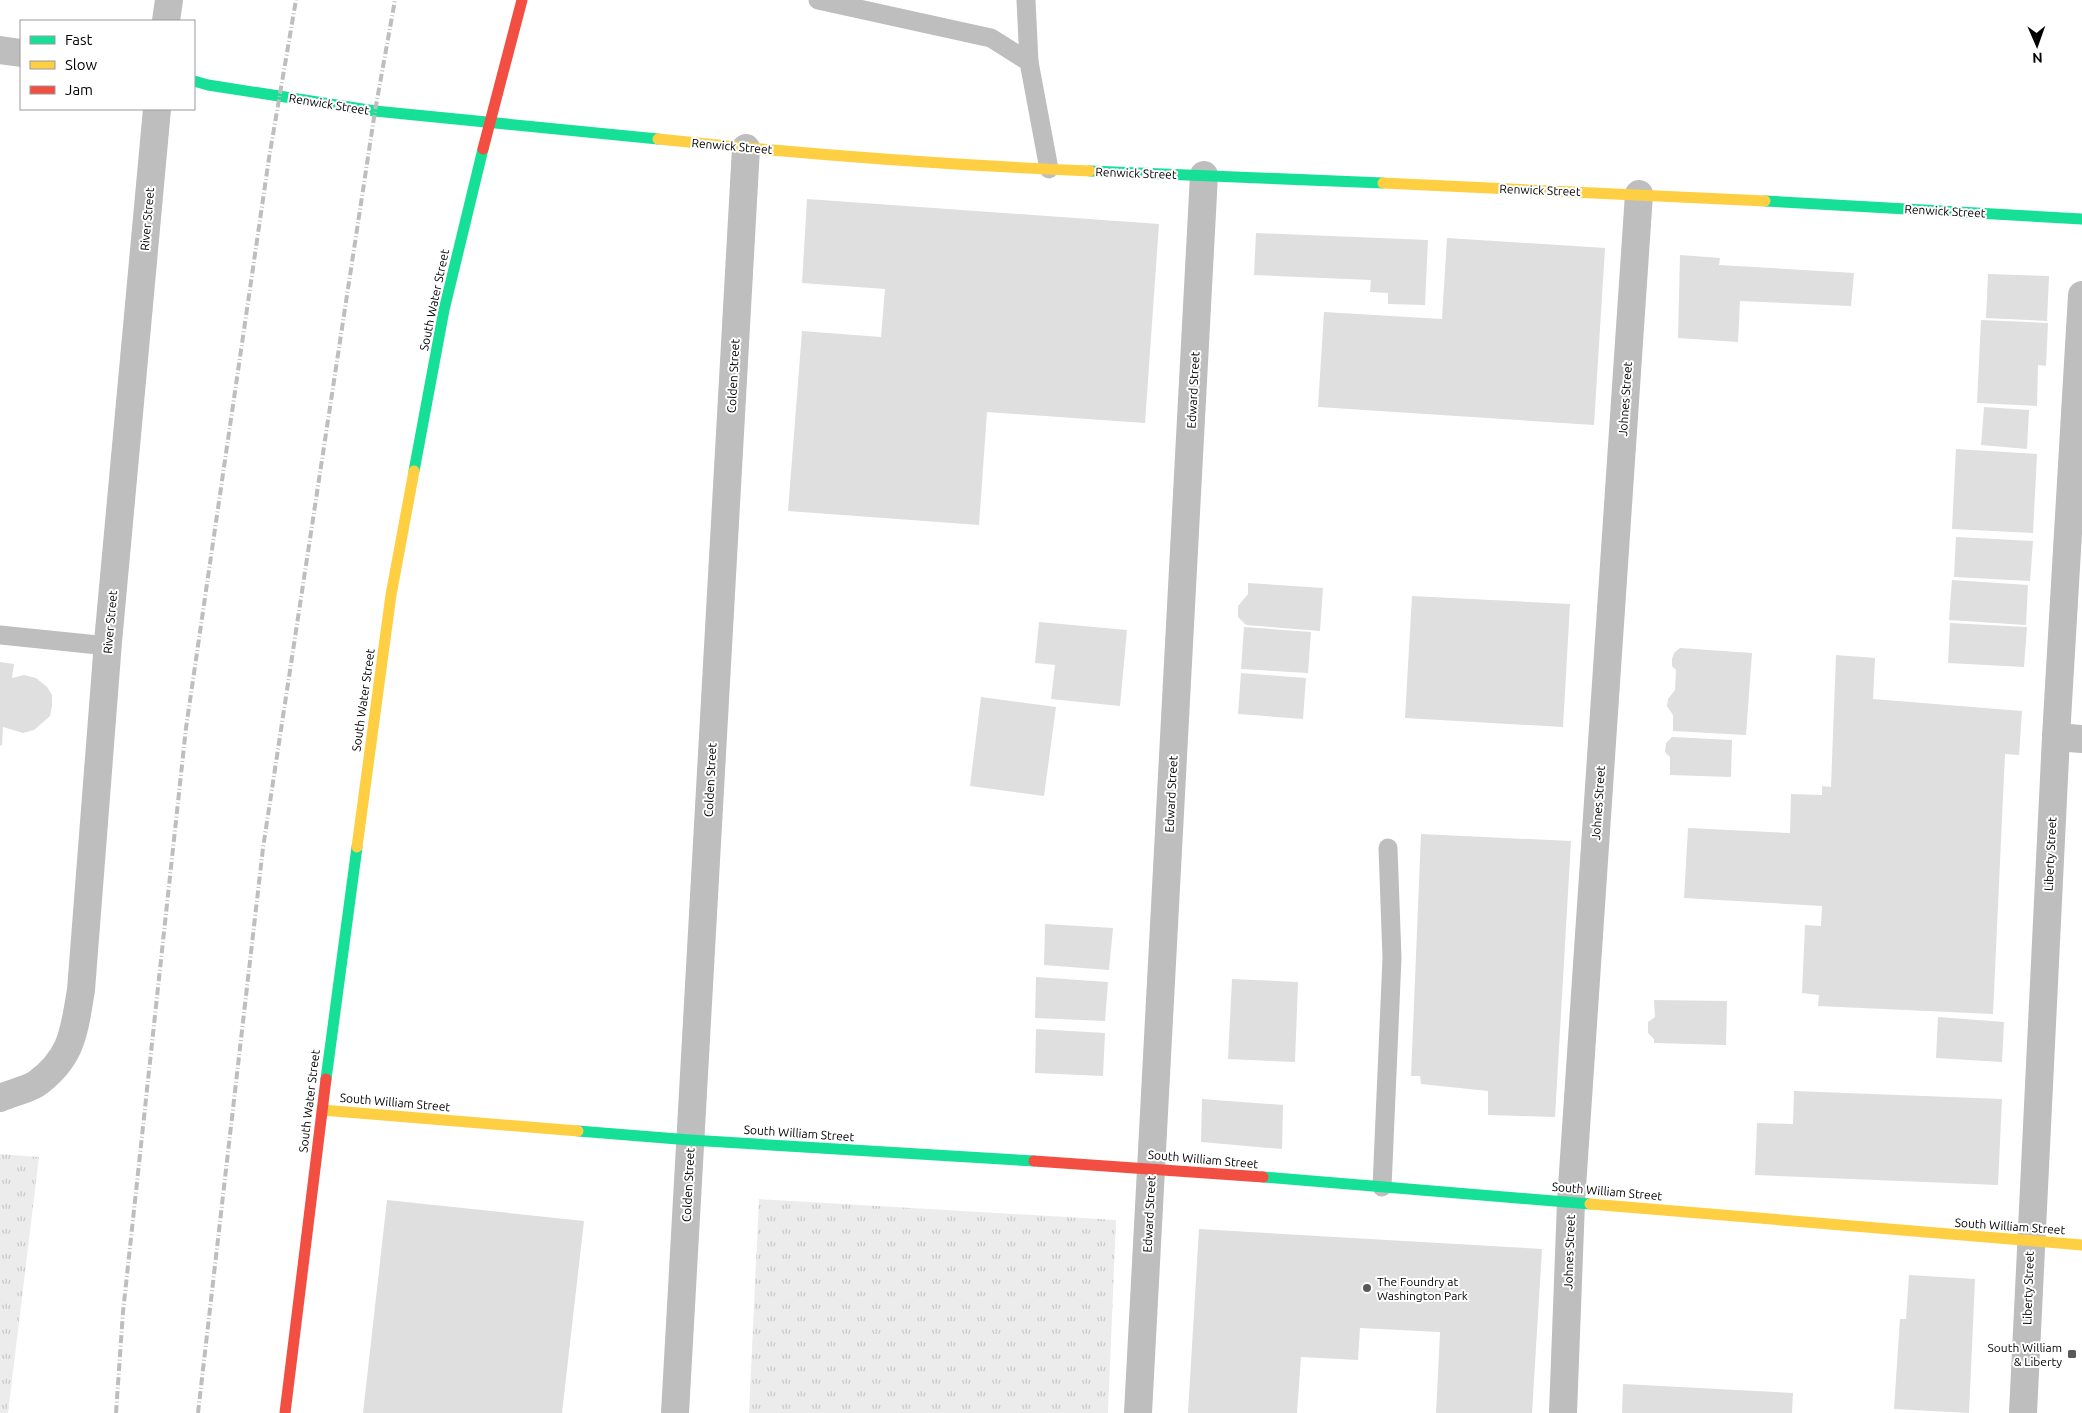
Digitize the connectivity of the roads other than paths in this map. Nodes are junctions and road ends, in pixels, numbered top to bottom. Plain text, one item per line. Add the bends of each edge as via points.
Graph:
1 (169, 0) edge
2 (522, 0) edge
3 (818, 0) edge
4 (1026, 0) edge
5 (166, 20) edge
6 (0, 50) edge
7 (20, 53) edge
8 (1029, 62) junction
9 (195, 81) edge
10 (157, 110) edge
11 (489, 122) junction
12 (746, 148) junction
13 (1049, 169) junction
14 (1204, 175) junction
15 (1639, 194) junction
16 (2082, 218) edge
17 (2082, 295) edge
18 (0, 635) edge
19 (108, 646) junction
20 (2069, 738) edge
21 (1388, 848) dead end
22 (0, 1098) edge
23 (322, 1110) junction
24 (690, 1140) junction
25 (1152, 1168) junction
26 (1382, 1187) junction
27 (1572, 1202) junction
28 (2030, 1242) junction
29 (2082, 1245) edge
30 (285, 1413) edge
31 (675, 1413) edge
32 (1138, 1413) edge
33 (1562, 1413) edge
34 (2023, 1413) edge

1 - 5 street
2 - 11 street, South Water Street
3 - 8 lane via 991,38
4 - 8 lane
6 - 7 street
8 - 13 lane
9 - 11 street, Renwick Street via 375,111
10 - 19 street, River Street
11 - 12 street, Renwick Street
11 - 23 street, South Water Street via 444,310 390,595
12 - 13 street, Renwick Street
12 - 24 street, Colden Street
13 - 14 street, Renwick Street
14 - 15 street, Renwick Street
14 - 25 street, Edward Street
15 - 16 street, Renwick Street
15 - 27 street, Johnes Street
17 - 20 street, Liberty Street
18 - 19 lane
19 - 22 street, River Street via 81,990 74,1033 62,1060 35,1085
20 - 28 street, Liberty Street
21 - 26 lane via 1392,958
23 - 24 street, South William Street
23 - 30 street, South Water Street
24 - 25 street, South William Street
24 - 31 street, Colden Street
25 - 26 street, South William Street
25 - 32 street, Edward Street
26 - 27 street, South William Street
27 - 28 street, South William Street
27 - 33 street, Johnes Street
28 - 29 street, South William Street
28 - 34 street, Liberty Street

